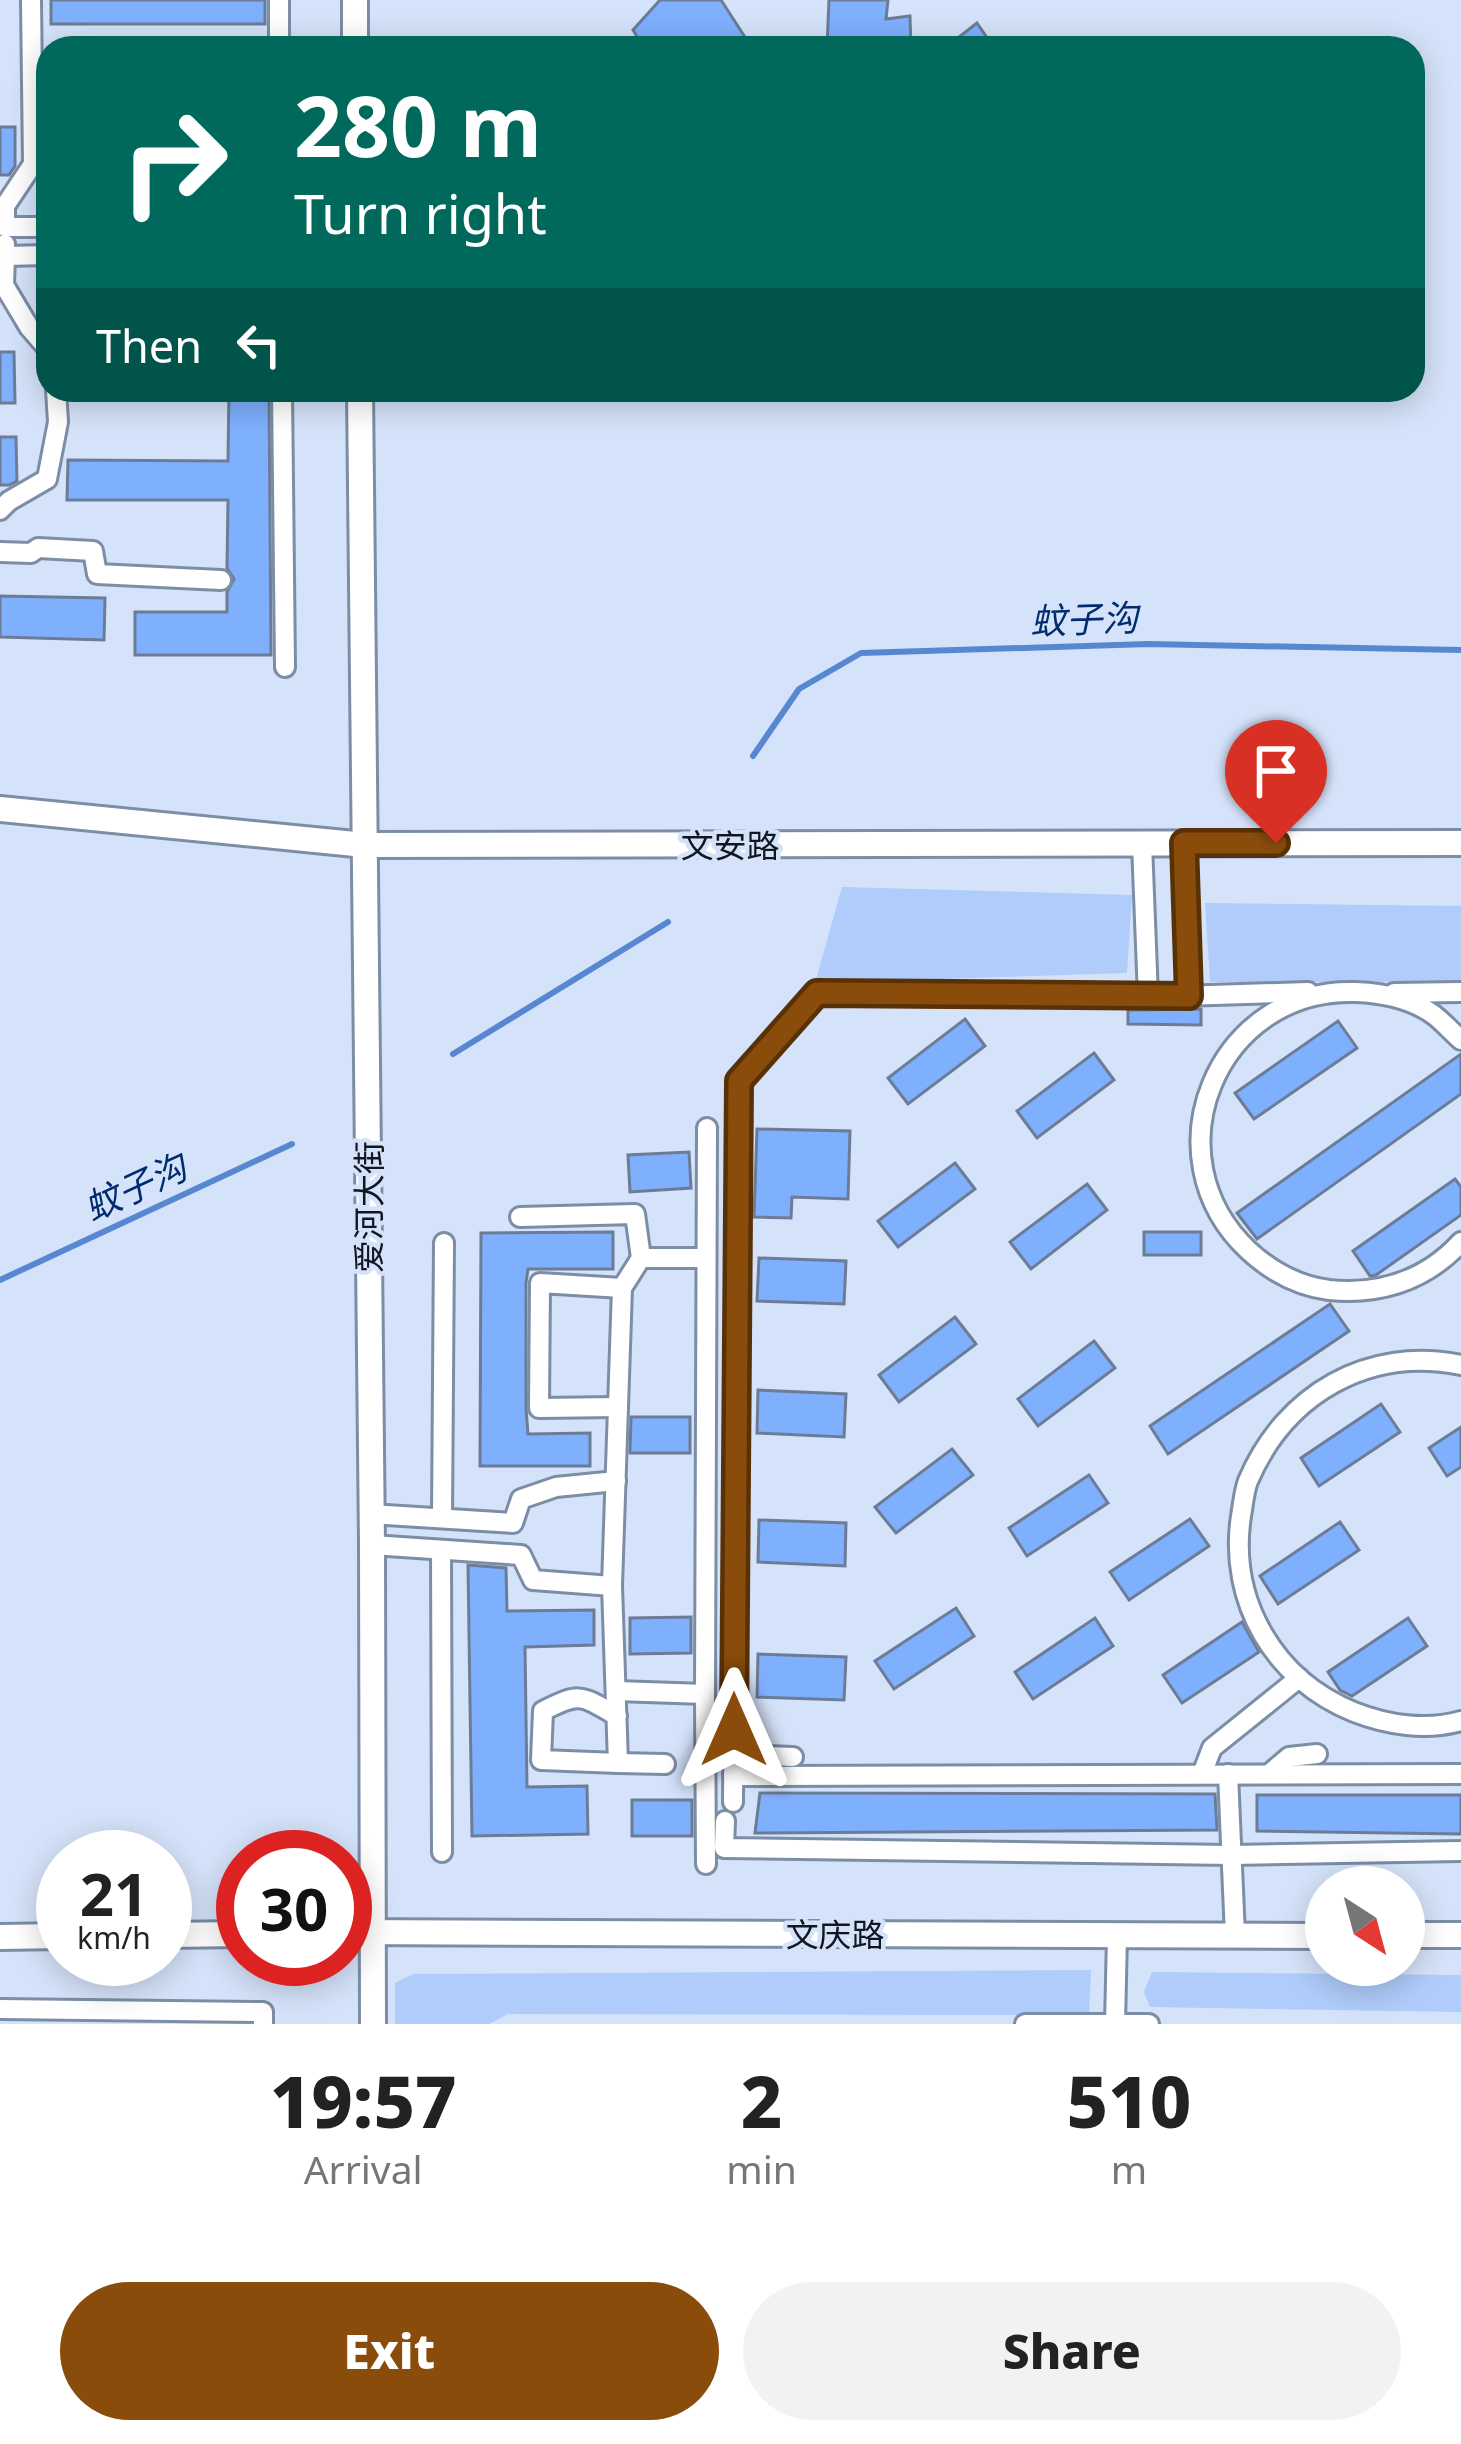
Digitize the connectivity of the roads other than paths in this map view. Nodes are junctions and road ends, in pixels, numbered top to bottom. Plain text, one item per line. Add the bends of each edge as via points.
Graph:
1 (31, 0) edge
2 (279, 0) edge
3 (355, 0) edge
4 (279, 36) edge
5 (356, 36) edge
6 (4, 227) junction
7 (36, 227) edge
8 (36, 255) edge
9 (5, 256) junction
10 (36, 335) edge
11 (57, 402) edge
12 (282, 402) edge
13 (359, 402) edge
14 (0, 510) edge
15 (0, 552) edge
16 (221, 580) dead end
17 (285, 667) dead end
18 (0, 809) edge
19 (1184, 843) junction
20 (1461, 843) edge
21 (1142, 844) junction
22 (365, 845) junction
23 (1331, 991) junction
24 (1461, 992) edge
25 (1383, 993) junction
26 (1189, 996) junction
27 (1148, 997) junction
28 (1461, 1040) edge
29 (706, 1128) dead end
30 (520, 1217) dead end
31 (1461, 1242) edge
32 (444, 1243) dead end
33 (641, 1258) junction
34 (706, 1258) junction
35 (622, 1288) junction
36 (1461, 1364) edge
37 (618, 1407) junction
38 (616, 1480) junction
39 (370, 1514) junction
40 (442, 1519) junction
41 (372, 1545) junction
42 (441, 1550) junction
43 (612, 1586) junction
44 (1299, 1678) junction
45 (616, 1690) junction
46 (705, 1694) junction
47 (617, 1716) junction
48 (1461, 1721) edge
49 (1317, 1754) dead end
50 (793, 1756) dead end
51 (618, 1763) junction
52 (665, 1764) dead end
53 (1202, 1774) junction
54 (1228, 1774) junction
55 (1269, 1774) junction
56 (1461, 1774) edge
57 (740, 1776) junction
58 (733, 1802) dead end
59 (725, 1821) dead end
60 (1461, 1851) edge
61 (442, 1852) dead end
62 (1232, 1855) junction
63 (706, 1864) dead end
64 (374, 1932) junction
65 (1425, 1935) edge
66 (1461, 1935) edge
67 (0, 1936) edge
68 (36, 1936) edge
69 (1117, 1936) junction
70 (1235, 1936) junction
71 (1305, 1936) edge
72 (0, 2008) edge
73 (263, 2024) edge
74 (373, 2024) edge
75 (1024, 2024) edge
76 (1115, 2024) edge
77 (1149, 2024) edge

1 - 6 street via 33,164 4,206
2 - 4 street
3 - 5 street
6 - 7 street
6 - 9 street
8 - 9 street
9 - 10 street via 4,285
11 - 14 street via 47,478
12 - 17 street
13 - 22 street, 爱河大街
15 - 16 street via 93,551 97,574
18 - 22 street, 文安路
19 - 20 street, 文安路
19 - 21 street, 文安路
19 - 26 street
21 - 22 street, 文安路
21 - 27 street
22 - 39 street, 爱河大街
23 - 25 street
23 - 26 street
23 - 31 street via 1281,1007 1239,1039 1211,1083 1201,1152 1206,1186 1229,1233 1268,1268 1310,1288 1358,1292 1404,1283
24 - 25 street
25 - 28 street via 1431,1013
26 - 27 street
27 - 57 street via 817,993 739,1081
29 - 34 street
30 - 33 street via 635,1214
32 - 40 street
33 - 34 street
33 - 35 street
34 - 46 street
35 - 37 street
35 - 37 street via 540,1283 539,1408
36 - 44 street via 1379,1364 1322,1388 1276,1429 1246,1484 1237,1545 1248,1606 1278,1660
37 - 38 street
38 - 40 street via 521,1499 512,1522
38 - 43 street
39 - 40 street
39 - 41 street, 爱河大街
41 - 42 street
41 - 64 street, 爱河大街
42 - 43 street via 521,1556 533,1580
42 - 61 street
43 - 45 street
44 - 48 street via 1324,1700 1382,1723
44 - 53 street via 1212,1748
45 - 46 street
45 - 47 street
46 - 63 street
47 - 51 street
47 - 51 street via 570,1697 543,1711 541,1760
49 - 55 street via 1288,1757
50 - 57 street via 767,1756
51 - 52 street
53 - 54 street
53 - 57 street
54 - 55 street
54 - 62 street
55 - 56 street
57 - 58 street
59 - 62 street via 724,1848
60 - 62 street
62 - 70 street
64 - 69 street, 文庆路
64 - 74 street, 爱河大街
65 - 66 street
67 - 68 street
69 - 70 street, 文庆路
69 - 76 street
70 - 71 street, 文庆路
72 - 73 street via 262,2012
75 - 76 street
76 - 77 street

